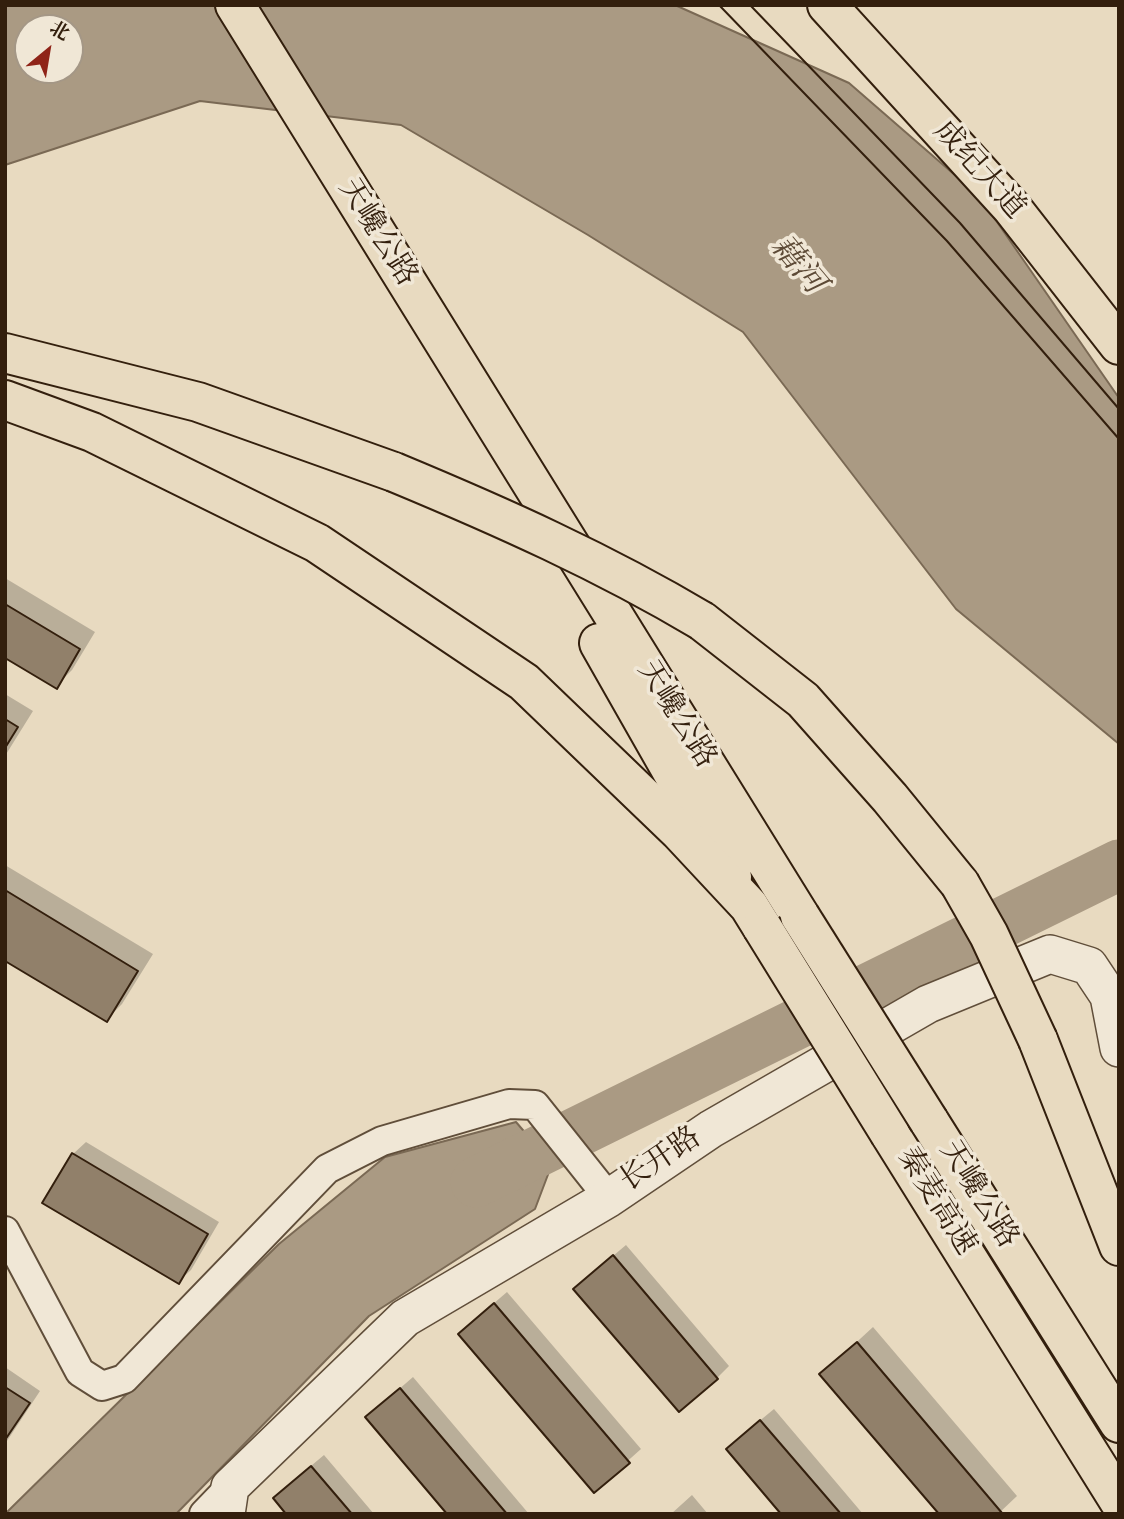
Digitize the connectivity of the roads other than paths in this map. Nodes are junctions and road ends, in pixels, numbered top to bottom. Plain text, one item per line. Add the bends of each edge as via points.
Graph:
1 (211, 5) edge
2 (234, 5) edge
3 (827, 5) edge
4 (863, 5) edge
5 (1119, 303) edge
6 (1119, 345) edge
7 (5, 353) edge
8 (5, 400) edge
9 (755, 916) junction
10 (1119, 1048) edge
11 (609, 1198) junction
12 (5, 1231) edge
13 (1119, 1247) edge
14 (1119, 1423) edge
15 (228, 1501) edge
16 (1119, 1501) edge
17 (204, 1514) edge

1 - 9 main road, 天巉公路, bridge via 570,591
2 - 14 main road, 天巉公路, bridge via 588,580
3 - 6 main road, 成纪大道 via 1012,208
4 - 5 main road, 成纪大道 via 1031,190
7 - 13 main road, bridge via 198,402 394,472 521,525 635,581 702,621 803,700 960,884 1038,1040
8 - 9 main road via 92,432 317,543 524,682 679,831
9 - 16 main road, 秦麦高速, bridge
10 - 11 street, 长开路 via 1109,996 1089,966 1050,954 928,1004 711,1129
11 - 12 street via 535,1105 509,1104 382,1141 327,1169 124,1379 102,1386 79,1372
11 - 15 street, 长开路 via 405,1318
15 - 17 street

